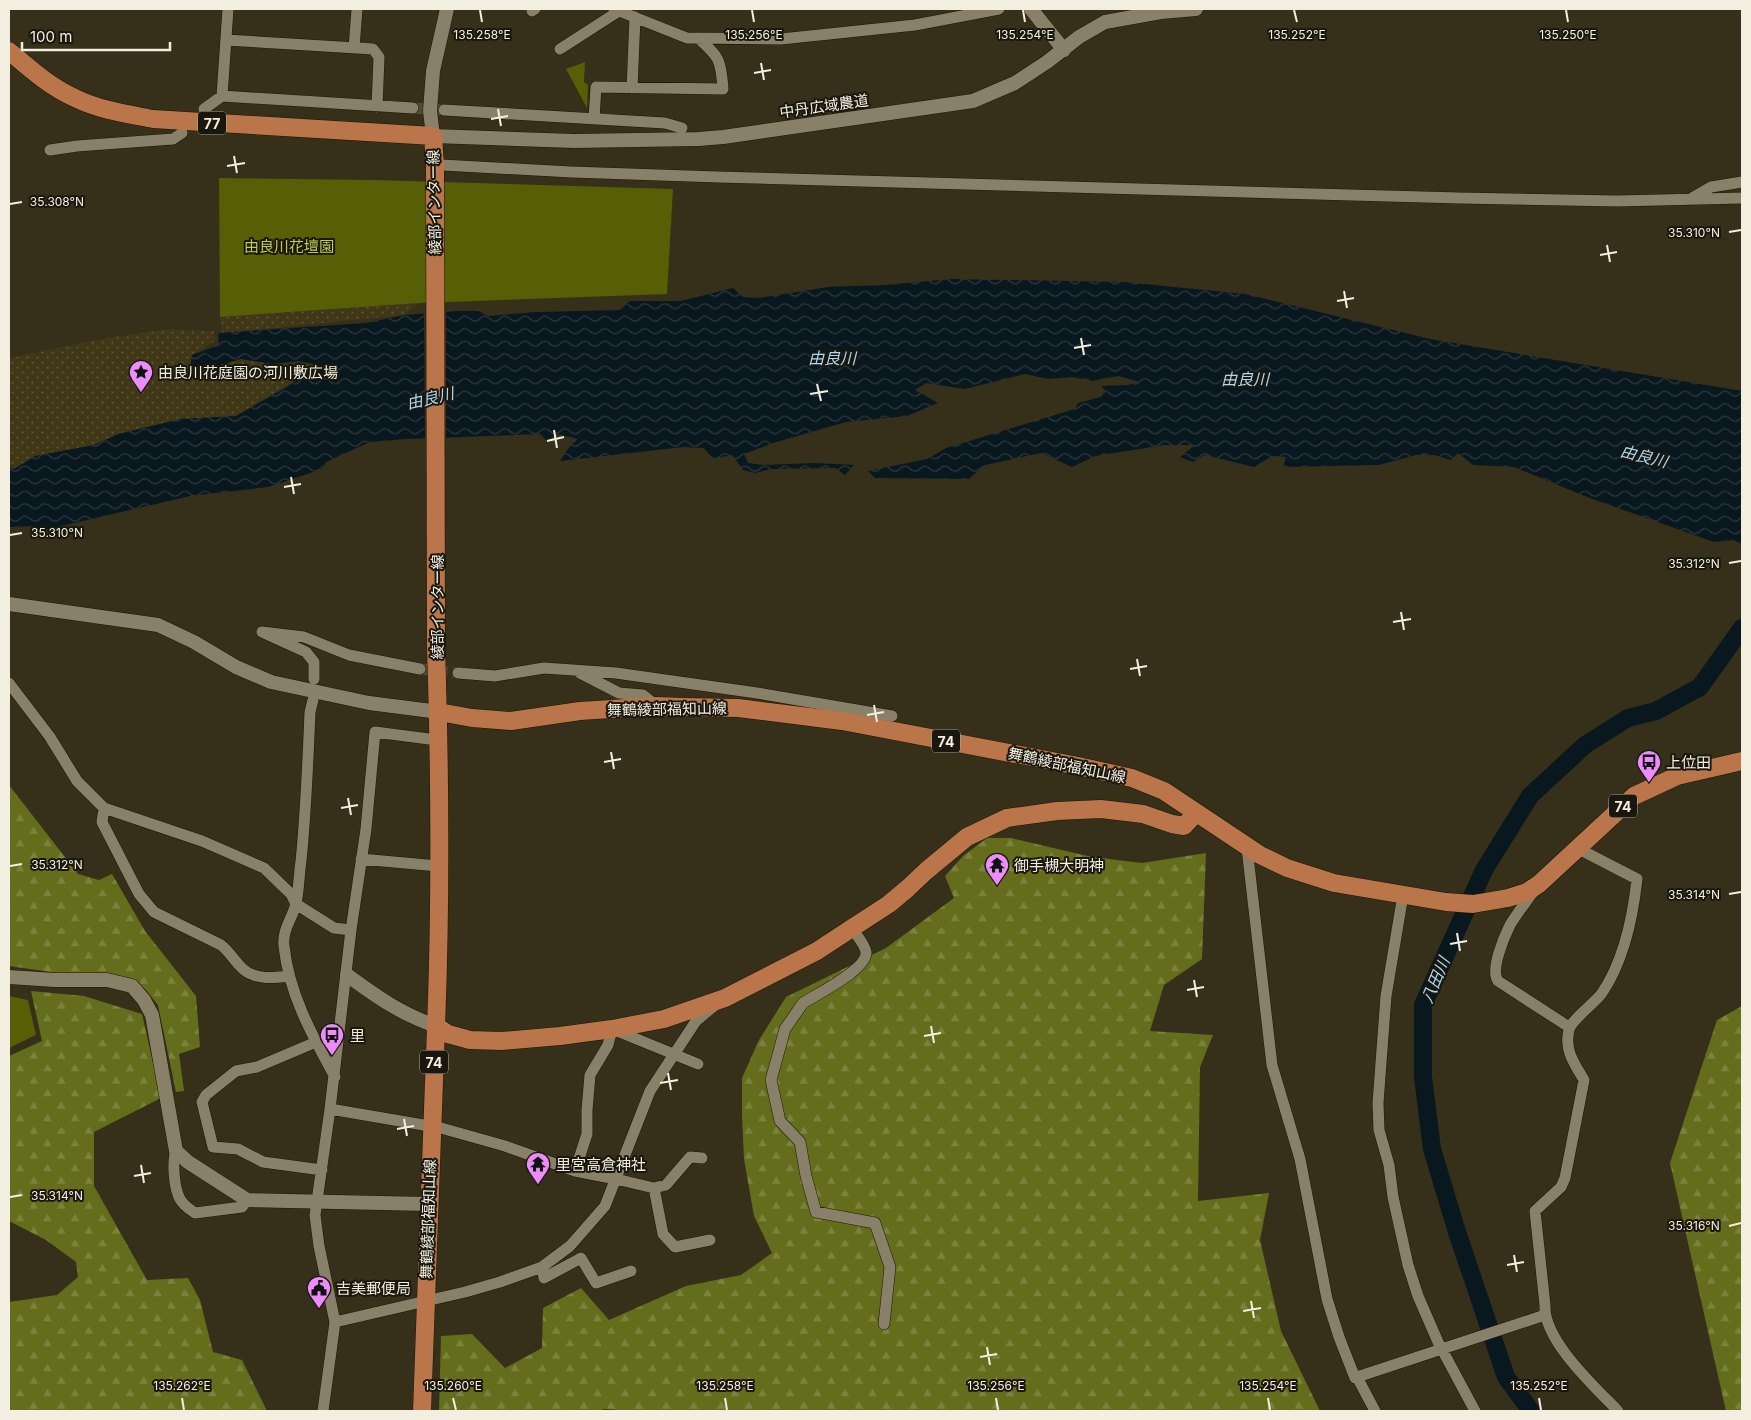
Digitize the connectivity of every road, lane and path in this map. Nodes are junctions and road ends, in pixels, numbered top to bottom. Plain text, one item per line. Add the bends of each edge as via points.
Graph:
1 (228, 9) edge
2 (357, 9) edge
3 (447, 9) edge
4 (999, 9) edge
5 (1031, 9) edge
6 (1196, 9) edge
7 (616, 10) edge
8 (634, 17) junction
9 (698, 38) junction
10 (226, 40) junction
11 (354, 48) junction
12 (560, 49) dead end
13 (1064, 50) junction
14 (9, 51) edge
15 (632, 89) junction
16 (222, 96) junction
17 (377, 107) junction
18 (204, 108) dead end
19 (413, 108) tunnel mouth
20 (444, 110) tunnel mouth
21 (594, 118) junction
22 (682, 128) dead end
23 (182, 134) dead end
24 (433, 136) junction
25 (50, 150) dead end
26 (438, 169) junction
27 (1742, 182) edge
28 (1742, 198) edge
29 (1690, 199) junction
30 (9, 604) edge
31 (420, 669) tunnel mouth
32 (574, 670) junction
33 (458, 673) tunnel mouth
34 (314, 679) dead end
35 (9, 683) edge
36 (313, 700) dead end
37 (657, 706) junction
38 (439, 712) junction
39 (892, 716) dead end
40 (429, 739) dead end
41 (1742, 761) edge
42 (104, 808) junction
43 (1196, 813) junction
44 (1247, 848) junction
45 (1577, 848) junction
46 (361, 859) junction
47 (438, 866) junction
48 (1533, 888) junction
49 (1403, 895) junction
50 (296, 904) junction
51 (852, 928) junction
52 (351, 930) junction
53 (347, 975) junction
54 (289, 976) junction
55 (9, 977) edge
56 (725, 998) junction
57 (436, 1026) junction
58 (1569, 1027) junction
59 (612, 1029) junction
60 (316, 1042) junction
61 (672, 1054) junction
62 (698, 1064) dead end
63 (334, 1077) junction
64 (330, 1109) junction
65 (431, 1126) junction
66 (176, 1150) junction
67 (702, 1158) dead end
68 (322, 1170) junction
69 (575, 1171) junction
70 (616, 1178) junction
71 (654, 1188) junction
72 (247, 1200) junction
73 (318, 1200) junction
74 (428, 1204) junction
75 (710, 1240) dead end
76 (542, 1267) junction
77 (631, 1271) dead end
78 (425, 1301) junction
79 (1544, 1315) junction
80 (335, 1322) junction
81 (884, 1324) dead end
82 (1442, 1348) junction
83 (1357, 1377) junction
84 (323, 1411) edge
85 (422, 1411) edge
86 (1375, 1411) edge
87 (1475, 1411) edge
88 (1618, 1411) edge

1 - 10 street
2 - 11 street
3 - 24 street via 433,71 430,112
4 - 9 street via 915,25 844,33 781,39
5 - 13 street
6 - 13 street, 中丹広域農道 via 1105,22
7 - 8 street
7 - 12 street
8 - 9 street via 687,38
8 - 15 street
9 - 15 street via 716,54 722,69 723,89
10 - 11 street
10 - 16 street
11 - 17 street via 373,49 379,57
13 - 24 street, 中丹広域農道 via 1015,83 973,101 723,137 574,141
14 - 24 main road, 綾部インター線 / 77 via 43,79 75,99 115,112 153,119
15 - 21 street via 596,87
16 - 17 street
16 - 18 street
17 - 19 street
20 - 21 street
21 - 22 street via 664,123
23 - 25 street via 173,139
24 - 26 main road, 綾部インター線
26 - 29 street via 1286,194 1597,201
26 - 38 main road, 綾部インター線 via 436,647
27 - 29 street via 1711,187
28 - 29 street
30 - 38 street via 158,625 271,682 369,703
31 - 34 street via 349,655 304,637 262,632 306,652 314,662
32 - 33 street via 544,668 495,676
32 - 37 street via 619,693 643,695
32 - 39 street via 729,689
35 - 42 street via 50,737 77,781
36 - 50 street
37 - 38 main road, 舞鶴綾部福知山線 / 74 via 580,711 511,722
37 - 43 main road, 舞鶴綾部福知山線 / 74 via 738,708 842,721 1078,766 1132,778 1164,791
38 - 47 main road, 舞鶴綾部福知山線 / 74
40 - 46 street via 376,732
41 - 45 main road, 舞鶴綾部福知山線 / 74 via 1677,776 1634,796
42 - 50 street via 202,841 264,868 291,894
42 - 54 street via 102,822 139,894 154,912 220,945 252,976
43 - 44 main road, 舞鶴綾部福知山線 / 74
43 - 51 main road, 74 via 1184,826 1143,814 1101,809 1008,818 972,834 889,904
44 - 49 main road, 舞鶴綾部福知山線 / 74 via 1287,868 1334,883
44 - 83 street via 1272,1065 1300,1159 1327,1299 1338,1337
45 - 48 main road, 舞鶴綾部福知山線 / 74
45 - 58 street via 1637,880 1633,910 1608,982 1601,994
46 - 47 street
46 - 52 street
47 - 57 main road, 舞鶴綾部福知山線 / 74
48 - 49 main road, 舞鶴綾部福知山線 / 74 via 1492,902 1473,904
48 - 58 street via 1510,925 1495,977
49 - 82 street via 1386,996 1379,1130 1408,1265
50 - 52 street via 334,928
50 - 54 street via 285,929
51 - 56 main road, 74 via 817,951
51 - 81 street via 866,950 866,959 857,970 799,1007 785,1029 771,1080 780,1121 800,1142 816,1212 875,1223 890,1267
52 - 53 street
53 - 57 street via 411,1017
53 - 63 street
54 - 60 street
55 - 66 street via 107,980 132,986 152,1015
56 - 59 main road, 74 via 664,1019
56 - 61 street via 696,1021
57 - 59 main road, 74 via 448,1034 470,1040 502,1041
57 - 65 main road, 舞鶴綾部福知山線 / 74
58 - 79 street via 1569,1054 1584,1080 1565,1178 1561,1187 1535,1211
59 - 61 street
59 - 69 street via 608,1045 590,1075 587,1134
60 - 63 street
60 - 68 street via 257,1067 236,1071 202,1102 213,1147 238,1149 263,1162
61 - 62 street
61 - 70 street via 650,1091
63 - 64 street
64 - 65 street
64 - 68 street
65 - 69 street via 504,1146
65 - 74 main road, 舞鶴綾部福知山線 / 74
66 - 72 street via 188,1162
66 - 72 street via 173,1160 179,1198 184,1205 195,1212 242,1207
67 - 71 street via 690,1157 666,1185
68 - 73 street
69 - 70 street
70 - 71 street
70 - 76 street via 605,1206 570,1246
71 - 75 street via 663,1234 675,1247
72 - 73 street
73 - 74 street
73 - 80 street via 315,1215 319,1246
74 - 78 main road, 舞鶴綾部福知山線 / 74
76 - 77 street via 544,1278 582,1258 596,1283
76 - 78 street via 491,1285
78 - 80 street
78 - 85 main road, 舞鶴綾部福知山線 / 74
79 - 82 street
79 - 88 street via 1555,1337 1584,1378
80 - 84 street
82 - 83 street
82 - 87 street
83 - 86 street

